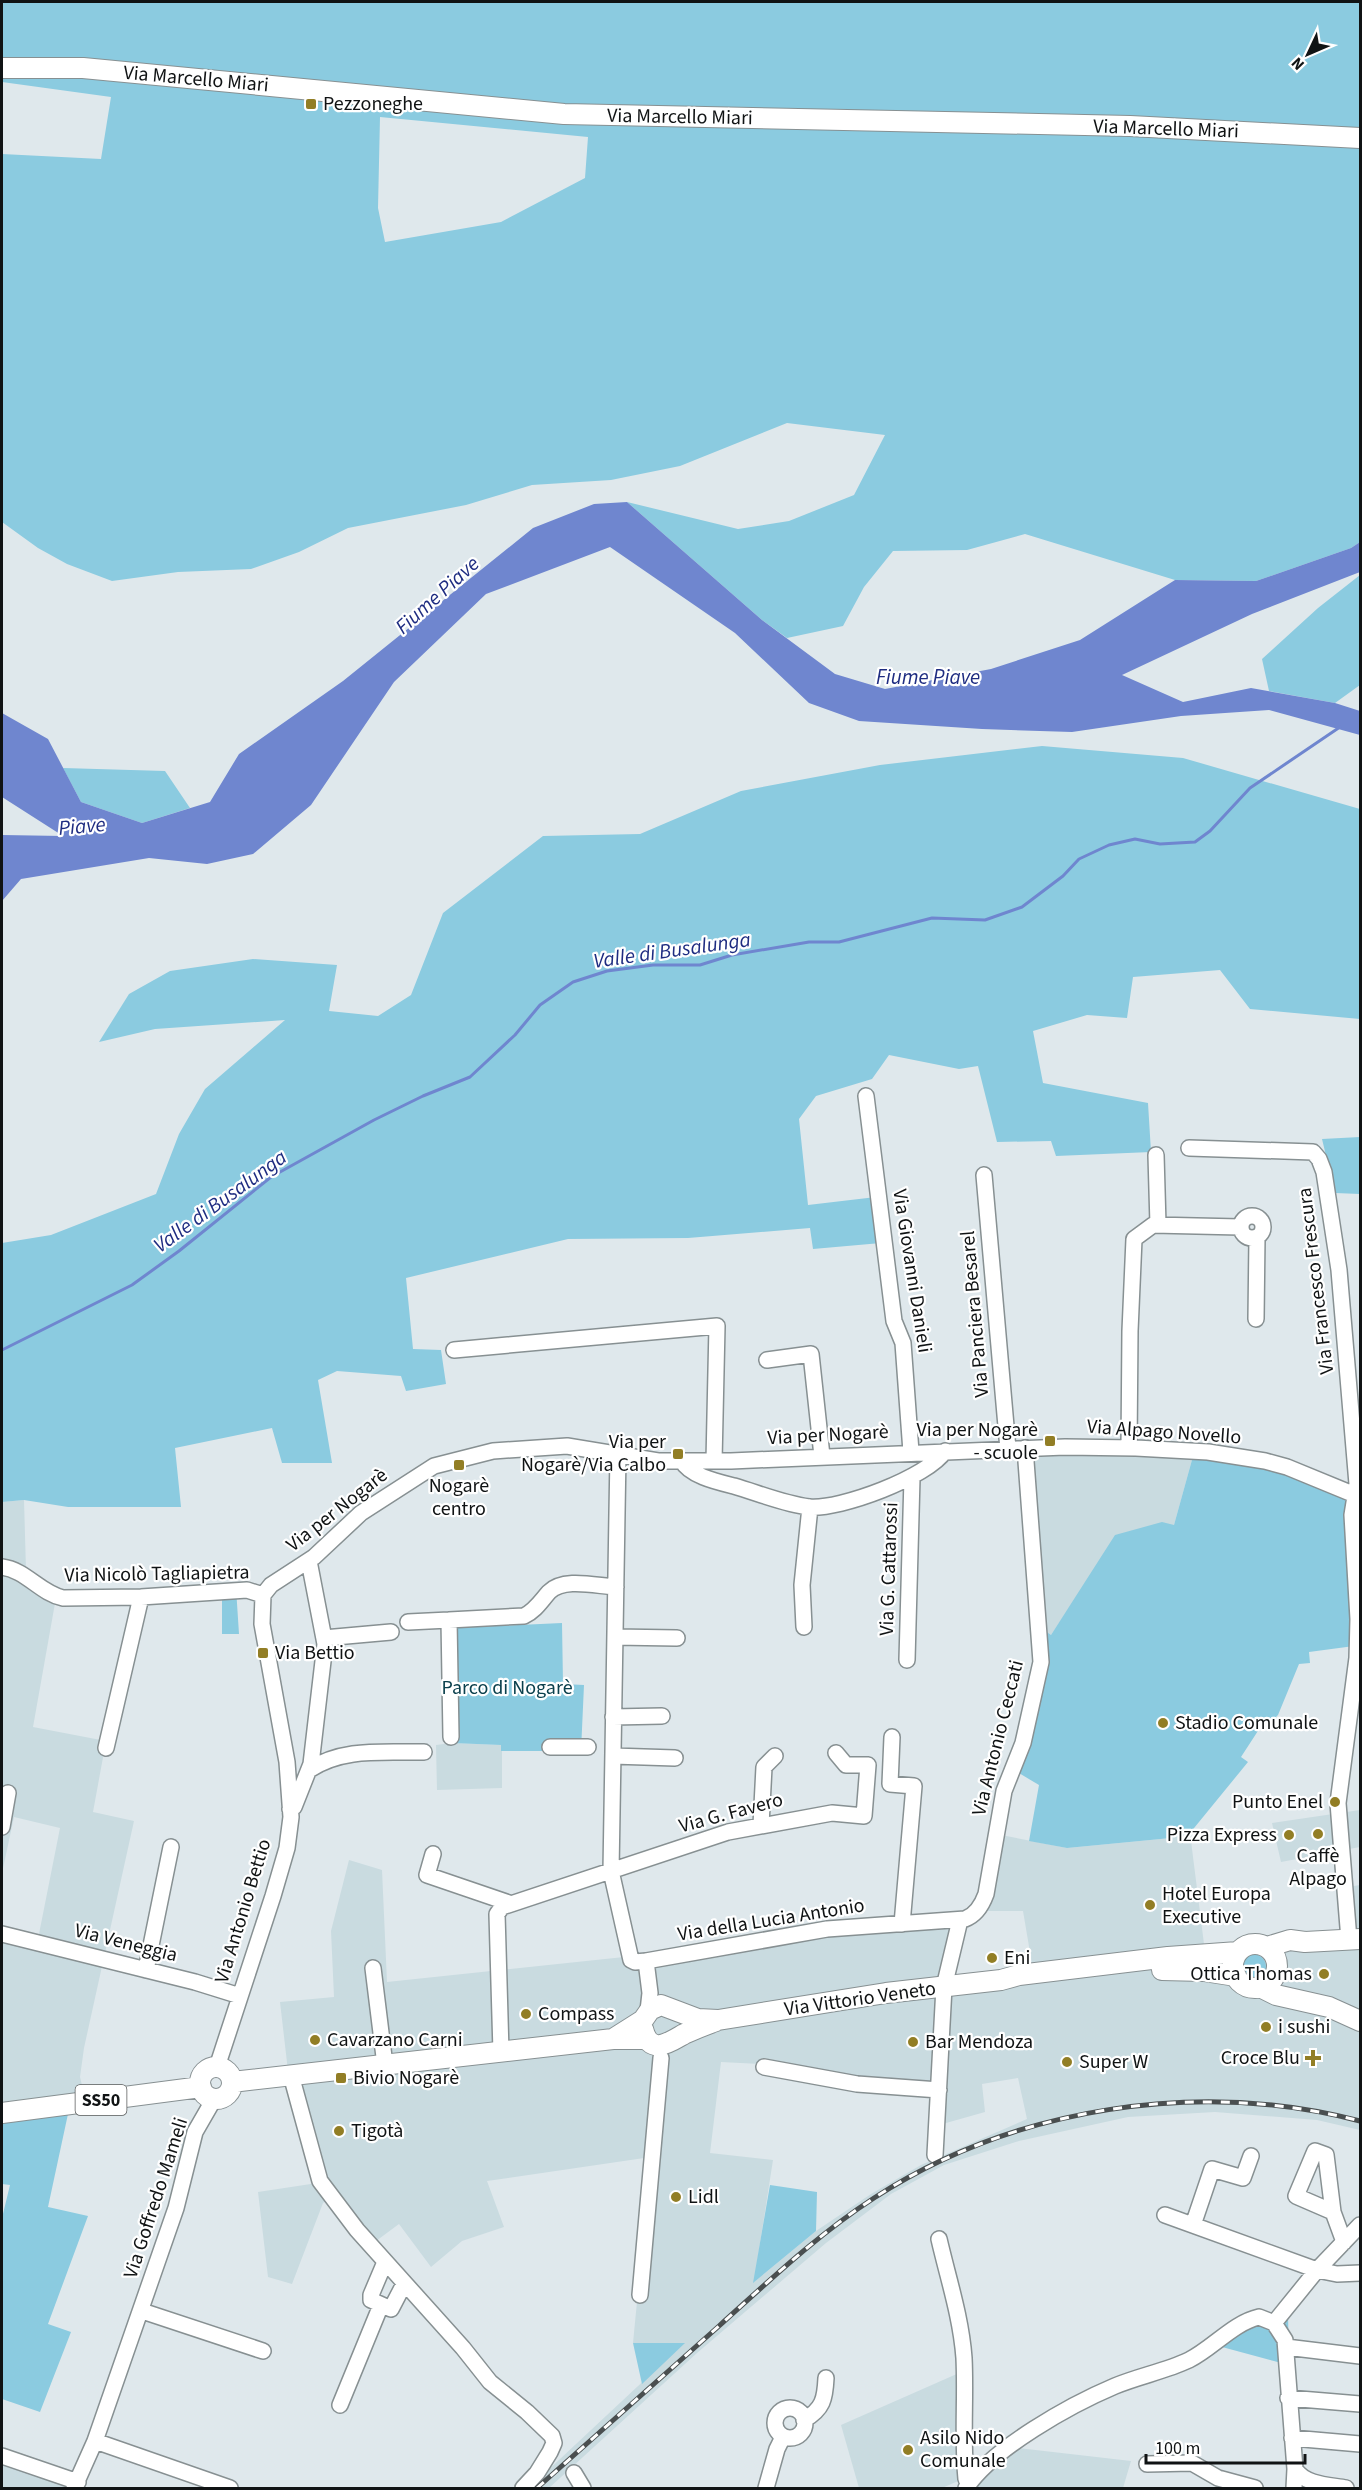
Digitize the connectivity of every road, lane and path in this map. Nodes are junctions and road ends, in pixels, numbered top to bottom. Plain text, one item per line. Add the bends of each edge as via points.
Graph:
1 (2, 68) edge
2 (1360, 138) edge
3 (866, 1096) dead end
4 (1189, 1148) dead end
5 (1156, 1155) dead end
6 (984, 1175) dead end
7 (1158, 1225) junction
8 (1257, 1319) dead end
9 (454, 1350) dead end
10 (767, 1360) dead end
11 (1065, 1447) joint
12 (1025, 1448) junction
13 (1129, 1448) junction
14 (1008, 1449) junction
15 (945, 1451) junction
16 (911, 1452) junction
17 (618, 1454) junction
18 (822, 1456) junction
19 (682, 1461) junction
20 (714, 1461) junction
21 (912, 1478) junction
22 (1359, 1496) edge
23 (810, 1507) junction
24 (309, 1561) junction
25 (2, 1567) edge
26 (616, 1587) junction
27 (265, 1592) junction
28 (141, 1597) junction
29 (449, 1620) junction
30 (408, 1622) dead end
31 (804, 1627) dead end
32 (391, 1632) dead end
33 (615, 1637) junction
34 (324, 1638) junction
35 (677, 1638) dead end
36 (1359, 1658) edge
37 (907, 1660) dead end
38 (662, 1716) dead end
39 (613, 1717) junction
40 (451, 1737) dead end
41 (892, 1737) dead end
42 (550, 1747) dead end
43 (588, 1747) dead end
44 (106, 1748) dead end
45 (424, 1752) dead end
46 (836, 1753) dead end
47 (613, 1756) junction
48 (775, 1756) dead end
49 (675, 1758) dead end
50 (309, 1770) junction
51 (8, 1793) dead end
52 (290, 1809) junction
53 (760, 1825) junction
54 (2, 1827) edge
55 (171, 1847) dead end
56 (433, 1854) dead end
57 (611, 1871) junction
58 (509, 1904) junction
59 (960, 1920) junction
60 (902, 1924) junction
61 (2, 1934) edge
62 (1355, 1939) edge
63 (1238, 1952) junction
64 (646, 1961) junction
65 (373, 1968) dead end
66 (1270, 1968) junction
67 (146, 1970) junction
68 (1236, 1977) junction
69 (1001, 1980) junction
70 (944, 1987) junction
71 (240, 1996) junction
72 (655, 2014) junction
73 (718, 2020) junction
74 (1360, 2021) edge
75 (678, 2038) junction
76 (501, 2052) junction
77 (662, 2058) dead end
78 (385, 2065) junction
79 (217, 2067) junction
80 (764, 2067) dead end
81 (291, 2075) junction
82 (232, 2082) junction
83 (939, 2090) junction
84 (208, 2093) junction
85 (2, 2114) edge
86 (935, 2155) dead end
87 (1251, 2156) dead end
88 (1333, 2212) dead end
89 (1165, 2215) dead end
90 (1192, 2225) junction
91 (1360, 2225) edge
92 (939, 2239) dead end
93 (1344, 2242) junction
94 (385, 2262) junction
95 (1317, 2270) junction
96 (1360, 2273) edge
97 (405, 2284) junction
98 (640, 2295) dead end
99 (381, 2305) junction
100 (142, 2311) junction
101 (1274, 2323) junction
102 (1286, 2348) junction
103 (264, 2350) dead end
104 (1360, 2356) edge
105 (826, 2378) dead end
106 (1288, 2398) junction
107 (1360, 2404) edge
108 (340, 2405) dead end
109 (804, 2420) junction
110 (783, 2437) junction
111 (1292, 2439) junction
112 (95, 2441) junction
113 (1360, 2444) edge
114 (2, 2456) edge
115 (1147, 2464) dead end
116 (1295, 2469) junction
117 (574, 2473) dead end
118 (973, 2484) edge
119 (76, 2485) edge
120 (230, 2488) edge
121 (523, 2488) edge
122 (584, 2488) edge
123 (766, 2488) edge
124 (1255, 2488) edge
125 (1294, 2488) edge
126 (1346, 2488) edge

1 - 2 main road, Via Marcello Miari via 83,68 564,114 1130,126
3 - 16 street, Via Giovanni Danieli via 894,1321 903,1343
4 - 22 street, Via Francesco Frescura via 1313,1152 1319,1159 1339,1270
5 - 7 street
6 - 14 street, Via Panciera Besarel
7 - 8 street via 1240,1227 1246,1237 1257,1237
7 - 13 street via 1134,1239
9 - 20 street via 717,1326
10 - 18 street via 811,1354
11 - 12 street, Via per Nogarè
11 - 13 street, Via Alpago Novello
12 - 14 street, Via per Nogarè
12 - 59 street, Via Antonio Ceccati via 1041,1662 1023,1743 1004,1791 986,1894 973,1914
13 - 22 street, Via Alpago Novello via 1208,1452 1265,1461
14 - 15 street, Via per Nogarè
15 - 16 street, Via per Nogarè
15 - 21 street via 939,1461
16 - 18 street, Via per Nogarè
17 - 19 street, Via per Nogarè
17 - 24 street, Via per Nogarè via 567,1446 493,1451 438,1464 361,1513
17 - 26 street
18 - 20 street, Via per Nogarè
19 - 20 street, Via per Nogarè
19 - 23 street via 685,1468 718,1482
21 - 23 street via 839,1504
21 - 37 street, Via G. Cattarossi
22 - 36 street, Via Francesco Frescura via 1352,1525
23 - 31 street via 802,1585
24 - 27 street, Via per Nogarè
24 - 34 street
25 - 28 street, Via Nicolò Tagliapietra via 17,1571 51,1594 69,1599
26 - 29 street via 560,1585 524,1616
26 - 33 street
27 - 28 street, Via Nicolò Tagliapietra
27 - 52 street, Via Antonio Bettio via 262,1624 287,1762
28 - 44 street
29 - 30 street
29 - 40 street
32 - 34 street
33 - 35 street
33 - 39 street
34 - 50 street
36 - 62 street, Via Francesco Frescura via 1338,1803
38 - 39 street
39 - 47 street
41 - 60 street via 890,1784 914,1786
42 - 43 street
45 - 50 street via 348,1754 324,1760
46 - 53 street, Via G. Favero via 846,1765 868,1766 864,1816 832,1812
47 - 49 street
47 - 57 street
48 - 53 street via 764,1767
50 - 52 street via 298,1800
51 - 54 street
52 - 71 street, Via Antonio Bettio via 287,1848
53 - 57 street, Via G. Favero
55 - 67 street
56 - 58 street via 427,1875
57 - 58 street, Via G. Favero
57 - 64 street via 631,1960
58 - 76 street via 496,1914
59 - 60 street, Via della Lucia Antonio
59 - 70 street
60 - 64 street, Via della Lucia Antonio via 827,1929
61 - 67 street, Via Veneggia
62 - 66 main road, Via Vittorio Veneto via 1305,1942 1290,1947
63 - 66 main road, Via Vittorio Veneto via 1249,1944
63 - 68 main road via 1233,1964
63 - 69 main road, Via Vittorio Veneto
64 - 72 street
65 - 78 street
66 - 68 main road, Via Vittorio Veneto via 1246,1987
66 - 74 main road via 1282,1985 1304,2001
67 - 71 street, Via Veneggia
68 - 69 main road, Via Vittorio Veneto via 1218,1972 1150,1970 1020,1983
69 - 70 main road, Via Vittorio Veneto
70 - 73 main road, Via Vittorio Veneto
70 - 83 street
71 - 79 street, Via Antonio Bettio
72 - 73 main road, Via Vittorio Veneto
72 - 75 main road via 682,2025
72 - 75 main road, Via Vittorio Veneto via 653,2043 666,2045
72 - 76 main road, Via Vittorio Veneto via 613,2039
73 - 75 main road, Via Vittorio Veneto
76 - 78 main road, Via Vittorio Veneto
77 - 98 street
78 - 81 main road, Via Vittorio Veneto
79 - 82 main road via 228,2072
79 - 84 main road via 204,2073
80 - 83 street via 857,2084
81 - 82 main road, Via Vittorio Veneto
81 - 94 street via 320,2181
82 - 84 main road via 227,2095
83 - 86 street
84 - 85 main road, SS50
84 - 100 street, Via Goffredo Mameli
87 - 90 street via 1243,2178 1212,2169
88 - 93 street
89 - 90 street
90 - 95 street
91 - 93 street
92 - 118 street via 964,2357 963,2444 966,2479
93 - 95 street
94 - 97 street
94 - 99 street via 370,2297
95 - 96 street
95 - 101 street
97 - 99 street via 392,2308
97 - 121 street via 490,2382 552,2436 550,2452
99 - 108 street
100 - 103 street
100 - 112 street, Via Goffredo Mameli
101 - 102 street via 1283,2334
101 - 118 street via 1254,2318 1191,2359 1114,2386 1067,2410 985,2466
102 - 104 street
102 - 106 street
105 - 109 street via 824,2403
106 - 107 street
106 - 111 street
109 - 110 street via 801,2434
109 - 110 street via 795,2409 780,2411 775,2425
110 - 123 street
111 - 113 street
111 - 116 street
112 - 119 street, Via Goffredo Mameli
112 - 120 street
114 - 119 street, Via Goffredo Mameli
115 - 124 street via 1192,2463 1218,2478
116 - 125 street
116 - 126 street via 1310,2481
117 - 122 street

